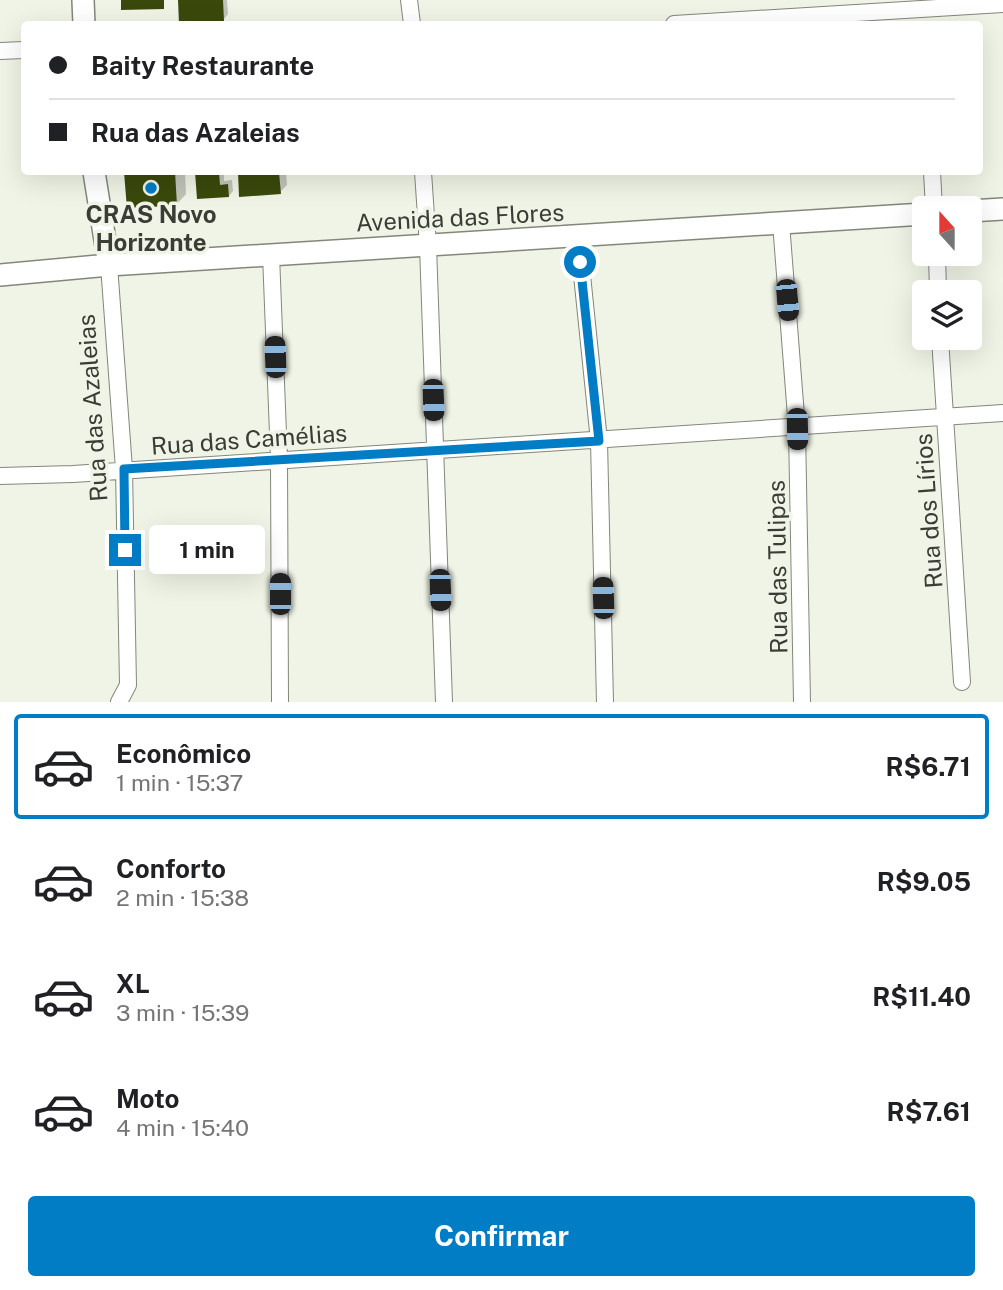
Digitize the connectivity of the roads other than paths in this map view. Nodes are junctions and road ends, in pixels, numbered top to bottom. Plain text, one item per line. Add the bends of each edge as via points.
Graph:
1 (83, 0) edge
2 (409, 0) edge
3 (1003, 4) edge
4 (922, 11) edge
5 (84, 21) edge
6 (412, 21) edge
7 (731, 21) edge
8 (21, 50) edge
9 (0, 51) edge
10 (94, 175) edge
11 (423, 175) edge
12 (932, 175) edge
13 (933, 196) edge
14 (1003, 209) edge
15 (982, 210) edge
16 (912, 215) edge
17 (781, 223) junction
18 (578, 236) junction
19 (428, 246) junction
20 (271, 255) junction
21 (109, 265) junction
22 (0, 275) edge
23 (941, 350) edge
24 (1003, 413) edge
25 (944, 419) junction
26 (797, 429) junction
27 (599, 441) junction
28 (435, 451) junction
29 (279, 459) junction
30 (124, 469) junction
31 (0, 476) edge
32 (962, 682) dead end
33 (120, 702) edge
34 (280, 702) edge
35 (444, 702) edge
36 (605, 702) edge
37 (802, 702) edge

1 - 5 street
2 - 6 street
3 - 4 street
4 - 7 street
8 - 9 street
10 - 21 street, Rua das Azaleias
11 - 19 street
12 - 13 street
14 - 15 street
16 - 17 street, Avenida das Flores
17 - 18 street, Avenida das Flores
17 - 26 street, Rua das Tulipas
18 - 19 street, Avenida das Flores
18 - 27 street
19 - 20 street, Avenida das Flores
19 - 28 street
20 - 21 street, Avenida das Flores
20 - 29 street
21 - 22 street, Avenida das Flores
21 - 30 street, Rua das Azaleias
23 - 25 street, Rua dos Lírios
24 - 25 street, Rua das Camélias
25 - 26 street, Rua das Camélias
25 - 32 street, Rua dos Lírios
26 - 27 street, Rua das Camélias
26 - 37 street, Rua das Tulipas
27 - 28 street, Rua das Camélias
27 - 36 street
28 - 29 street, Rua das Camélias
28 - 35 street
29 - 30 street, Rua das Camélias
29 - 34 street
30 - 31 street, Rua das Camélias
30 - 33 street, Rua das Azaleias via 128,685

